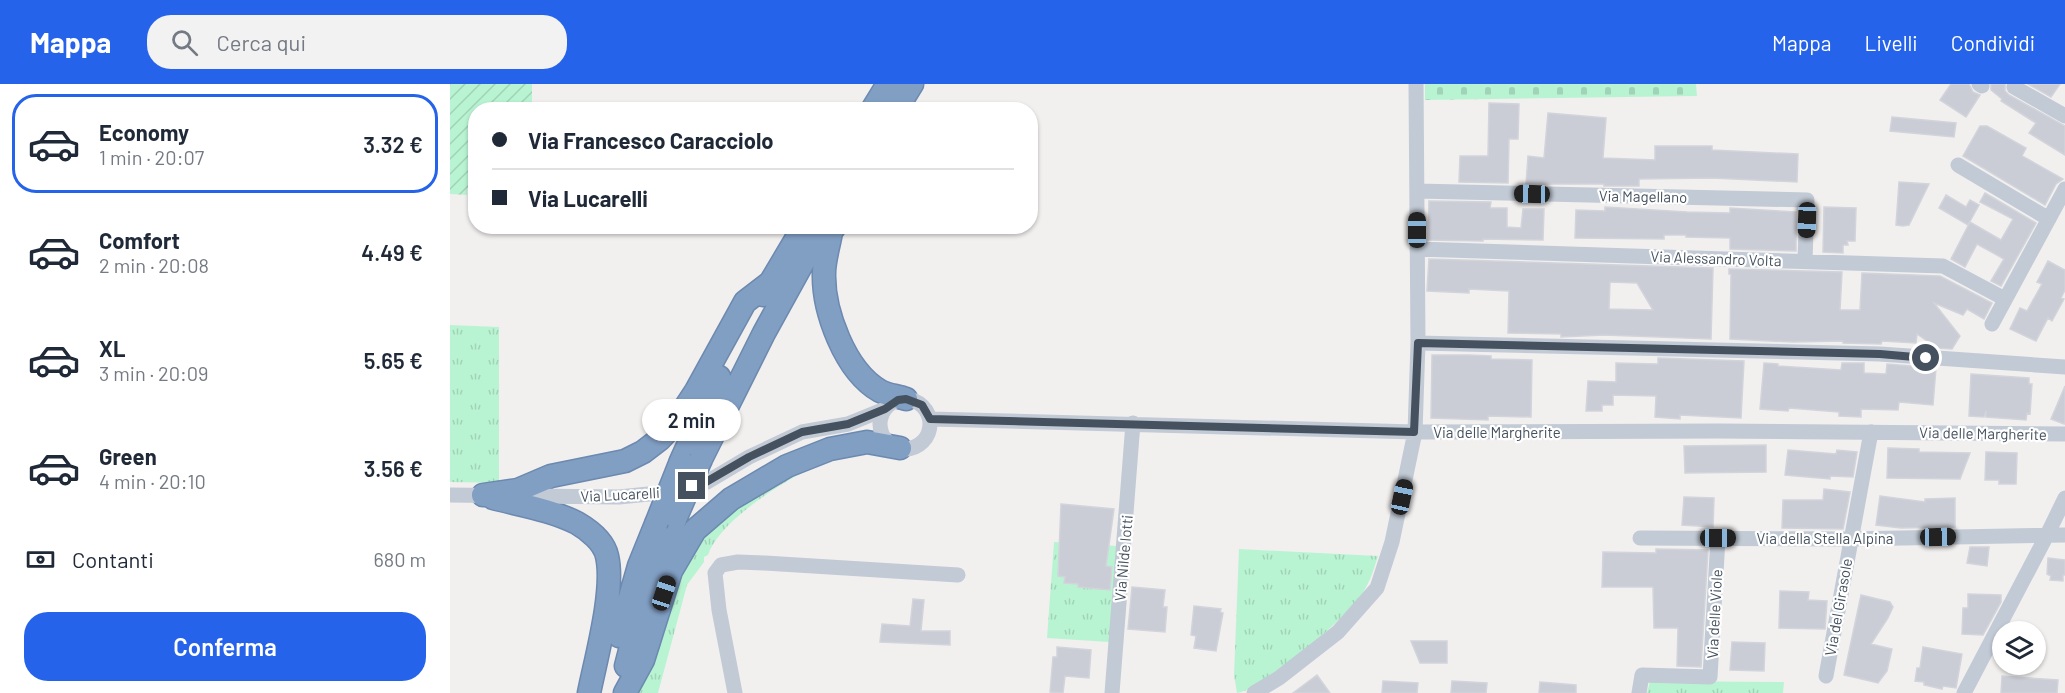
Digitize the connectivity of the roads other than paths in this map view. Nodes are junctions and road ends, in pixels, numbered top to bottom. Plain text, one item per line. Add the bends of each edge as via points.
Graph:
1 (888, 84) edge
2 (912, 84) edge
3 (1416, 84) edge
4 (2014, 87) dead end
5 (877, 102) edge
6 (901, 102) edge
7 (906, 102) edge
8 (2065, 116) edge
9 (1958, 165) dead end
10 (2065, 189) edge
11 (1417, 191) junction
12 (2049, 219) junction
13 (799, 234) edge
14 (820, 234) edge
15 (831, 234) edge
16 (1417, 249) junction
17 (1806, 261) junction
18 (771, 282) junction
19 (2005, 300) junction
20 (1992, 324) dead end
21 (1418, 343) junction
22 (2065, 367) edge
23 (906, 399) junction
24 (885, 409) junction
25 (930, 419) junction
26 (1133, 423) junction
27 (848, 424) junction
28 (882, 432) junction
29 (1414, 432) junction
30 (1871, 432) junction
31 (2065, 434) edge
32 (900, 448) junction
33 (691, 460) junction
34 (450, 495) edge
35 (483, 495) junction
36 (2065, 498) edge
37 (666, 520) junction
38 (2048, 535) junction
39 (2065, 535) edge
40 (1640, 538) dead end
41 (1718, 538) junction
42 (1850, 539) junction
43 (958, 575) dead end
44 (1826, 676) dead end
45 (589, 693) edge
46 (602, 693) edge
47 (618, 693) edge
48 (625, 693) edge
49 (735, 693) edge
50 (1112, 693) edge
51 (1254, 693) edge
52 (1639, 693) edge
53 (1964, 693) edge

1 - 5 highway
2 - 6 highway
2 - 7 highway
3 - 11 street
4 - 8 street
9 - 12 street
10 - 12 street
11 - 16 street
11 - 17 street, Via Magellano via 1807,200
12 - 19 street
13 - 18 highway
14 - 33 highway
15 - 23 highway via 824,272 825,303 839,343 859,372 880,391
16 - 17 street, Via Alessandro Volta
16 - 21 street
17 - 19 street, Via Alessandro Volta via 1943,266
18 - 33 highway via 716,384
18 - 35 highway via 745,302 675,423 643,452 625,461 551,476 518,490
19 - 20 street
21 - 22 street via 1880,354
21 - 29 street
23 - 24 street, Via Lucarelli
23 - 25 street via 922,405
24 - 27 street, Via Lucarelli
24 - 28 street via 881,416
25 - 26 street, Via delle Margherite
25 - 32 street via 923,442
26 - 29 street, Via delle Margherite
26 - 50 street, Via Nilde Iotti
27 - 28 street, Via Lucarelli
27 - 35 street, Via Lucarelli via 802,432 706,482 678,490 619,496
28 - 32 street, Via Lucarelli via 886,440
29 - 30 street, Via delle Margherite
29 - 51 street via 1392,542 1377,588 1338,632
30 - 31 street, Via delle Margherite
30 - 42 street, Via del Girasole
32 - 48 highway via 867,442 830,449 787,465 731,500 695,530 671,571 643,660
33 - 37 highway, bridge
34 - 35 street, Via Lucarelli
35 - 45 highway via 569,520 603,547 607,555 607,600
36 - 38 street
37 - 46 highway via 639,566
37 - 47 highway
38 - 39 street, Via della Stella Alpina
38 - 42 street, Via della Stella Alpina
38 - 53 street
40 - 41 street, Via della Stella Alpina
41 - 42 street, Via della Stella Alpina
41 - 52 street, Via delle Viole via 1710,677 1642,675
42 - 44 street, Via del Girasole
43 - 49 street via 765,563 721,565 715,573 719,610

